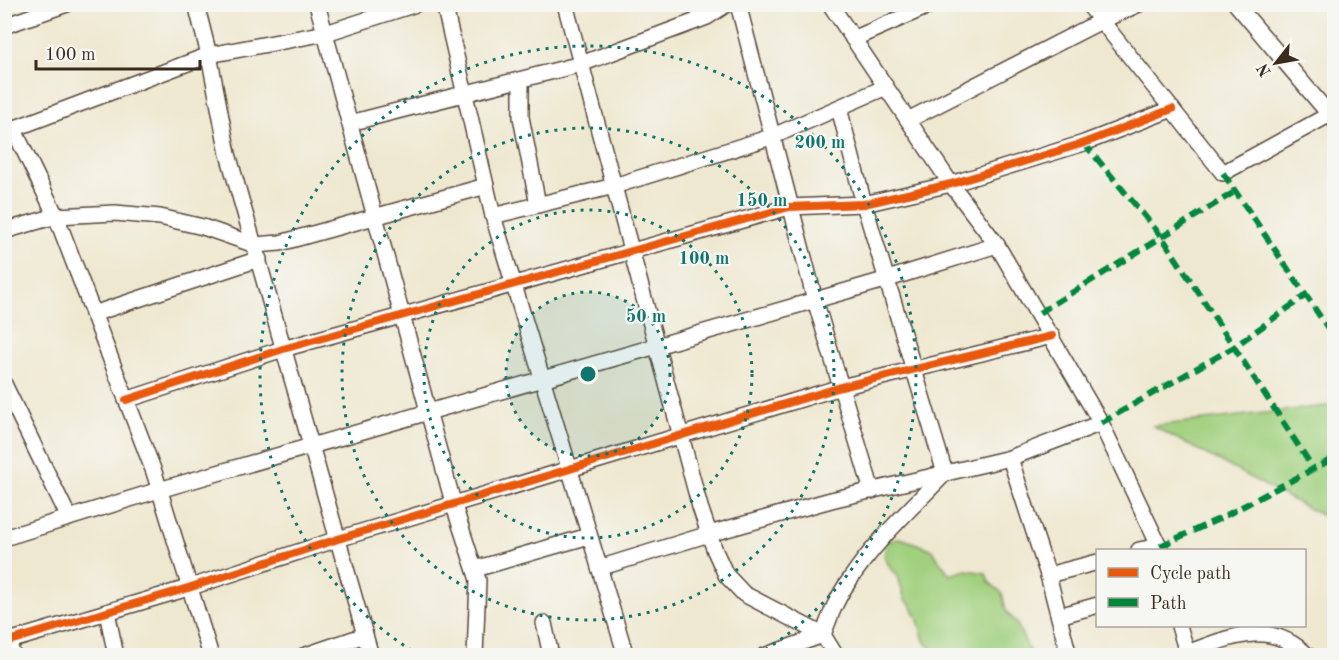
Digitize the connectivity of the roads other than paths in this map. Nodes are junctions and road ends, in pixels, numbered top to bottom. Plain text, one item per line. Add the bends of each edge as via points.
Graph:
1 (67, 4) edge
2 (196, 4) edge
3 (317, 4) edge
4 (416, 4) edge
5 (444, 4) edge
6 (565, 4) edge
7 (727, 4) edge
8 (738, 4) edge
9 (830, 4) edge
10 (933, 4) edge
11 (1088, 4) edge
12 (1139, 4) edge
13 (1236, 4) edge
14 (699, 11) edge
15 (1101, 21) junction
16 (4, 26) edge
17 (326, 33) junction
18 (853, 39) junction
19 (209, 55) junction
20 (581, 64) junction
21 (521, 80) junction
22 (886, 87) junction
23 (464, 94) junction
24 (839, 108) junction
25 (1172, 109) junction
26 (1333, 115) edge
27 (908, 120) junction
28 (350, 123) junction
29 (8, 128) edge
30 (771, 137) junction
31 (951, 184) junction
32 (486, 186) junction
33 (614, 186) junction
34 (864, 204) junction
35 (538, 205) junction
36 (789, 207) junction
37 (56, 216) junction
38 (493, 216) junction
39 (376, 218) junction
40 (4, 231) edge
41 (997, 245) junction
42 (632, 250) junction
43 (257, 252) junction
44 (888, 279) junction
45 (513, 284) junction
46 (814, 300) junction
47 (93, 314) junction
48 (402, 315) junction
49 (1052, 336) junction
50 (658, 346) junction
51 (283, 349) junction
52 (915, 370) junction
53 (542, 379) junction
54 (4, 384) edge
55 (841, 387) junction
56 (126, 400) junction
57 (429, 412) junction
58 (1101, 423) junction
59 (681, 434) junction
60 (311, 446) junction
61 (1010, 458) junction
62 (569, 468) junction
63 (945, 473) junction
64 (159, 490) junction
65 (872, 491) junction
66 (454, 506) junction
67 (69, 518) junction
68 (709, 534) junction
69 (589, 536) junction
70 (4, 538) edge
71 (339, 539) junction
72 (1161, 548) edge
73 (1096, 563) edge
74 (599, 568) junction
75 (475, 569) junction
76 (1048, 575) junction
77 (188, 588) junction
78 (1096, 606) edge
79 (107, 612) junction
80 (1059, 616) junction
81 (544, 623) dead end
82 (1179, 627) edge
83 (365, 634) junction
84 (823, 635) junction
85 (9, 642) edge
86 (1188, 654) edge
87 (116, 656) edge
88 (211, 656) edge
89 (303, 656) edge
90 (371, 656) edge
91 (475, 656) edge
92 (551, 656) edge
93 (626, 656) edge
94 (764, 656) edge
95 (836, 656) edge
96 (1069, 656) edge
97 (1308, 656) edge

1 - 16 street
2 - 19 street
3 - 17 street
4 - 17 street
5 - 23 street
6 - 20 street
7 - 14 street
8 - 30 street
9 - 18 street
10 - 18 street
11 - 15 street
12 - 15 street
13 - 26 street
14 - 20 street
15 - 25 street
15 - 27 street
17 - 19 street
17 - 28 street
18 - 22 street
19 - 29 street
19 - 43 street via 228,154
20 - 21 street
20 - 33 street
21 - 23 street
21 - 35 street via 521,117
22 - 24 street
22 - 27 street
23 - 28 street
23 - 32 street
24 - 30 street
24 - 34 street
25 - 26 street via 1223,173
25 - 31 street via 1084,143
27 - 31 street
28 - 39 street
29 - 37 street
30 - 33 street
30 - 36 street
31 - 34 street
31 - 41 street
32 - 38 street
32 - 39 street
33 - 35 street
33 - 42 street
34 - 36 street
34 - 44 street
35 - 38 street
36 - 42 street
36 - 46 street
37 - 40 street
37 - 43 street via 115,213 160,217 203,227
37 - 47 street
38 - 45 street
39 - 43 street
39 - 48 street
41 - 44 street
41 - 49 street
42 - 45 street
42 - 50 street
43 - 47 street
43 - 51 street
44 - 46 street
44 - 52 street
45 - 48 street
45 - 53 street
46 - 50 street
46 - 55 street
47 - 56 street
48 - 51 street
48 - 57 street
49 - 52 street
49 - 58 street
50 - 53 street
50 - 59 street
51 - 56 street
51 - 60 street
52 - 55 street
52 - 63 street
53 - 57 street
53 - 62 street
54 - 67 street
55 - 59 street
55 - 65 street
56 - 64 street
57 - 60 street
57 - 66 street
58 - 61 street
58 - 72 street
59 - 62 street
59 - 68 street
60 - 64 street
60 - 71 street
61 - 63 street
61 - 76 street
62 - 66 street
62 - 69 street
63 - 65 street
63 - 84 street via 849,580
64 - 67 street
64 - 77 street
65 - 68 street
66 - 71 street
66 - 75 street
67 - 70 street
68 - 74 street
68 - 84 street via 726,575 744,594
69 - 74 street
69 - 75 street
71 - 77 street
71 - 83 street
73 - 76 street
74 - 93 street
75 - 91 street
76 - 80 street
77 - 79 street
77 - 88 street
78 - 80 street
79 - 85 street
79 - 87 street
80 - 96 street
81 - 92 street
82 - 86 street
83 - 89 street
83 - 90 street
84 - 94 street
84 - 95 street
86 - 97 street via 1240,634 1283,637

